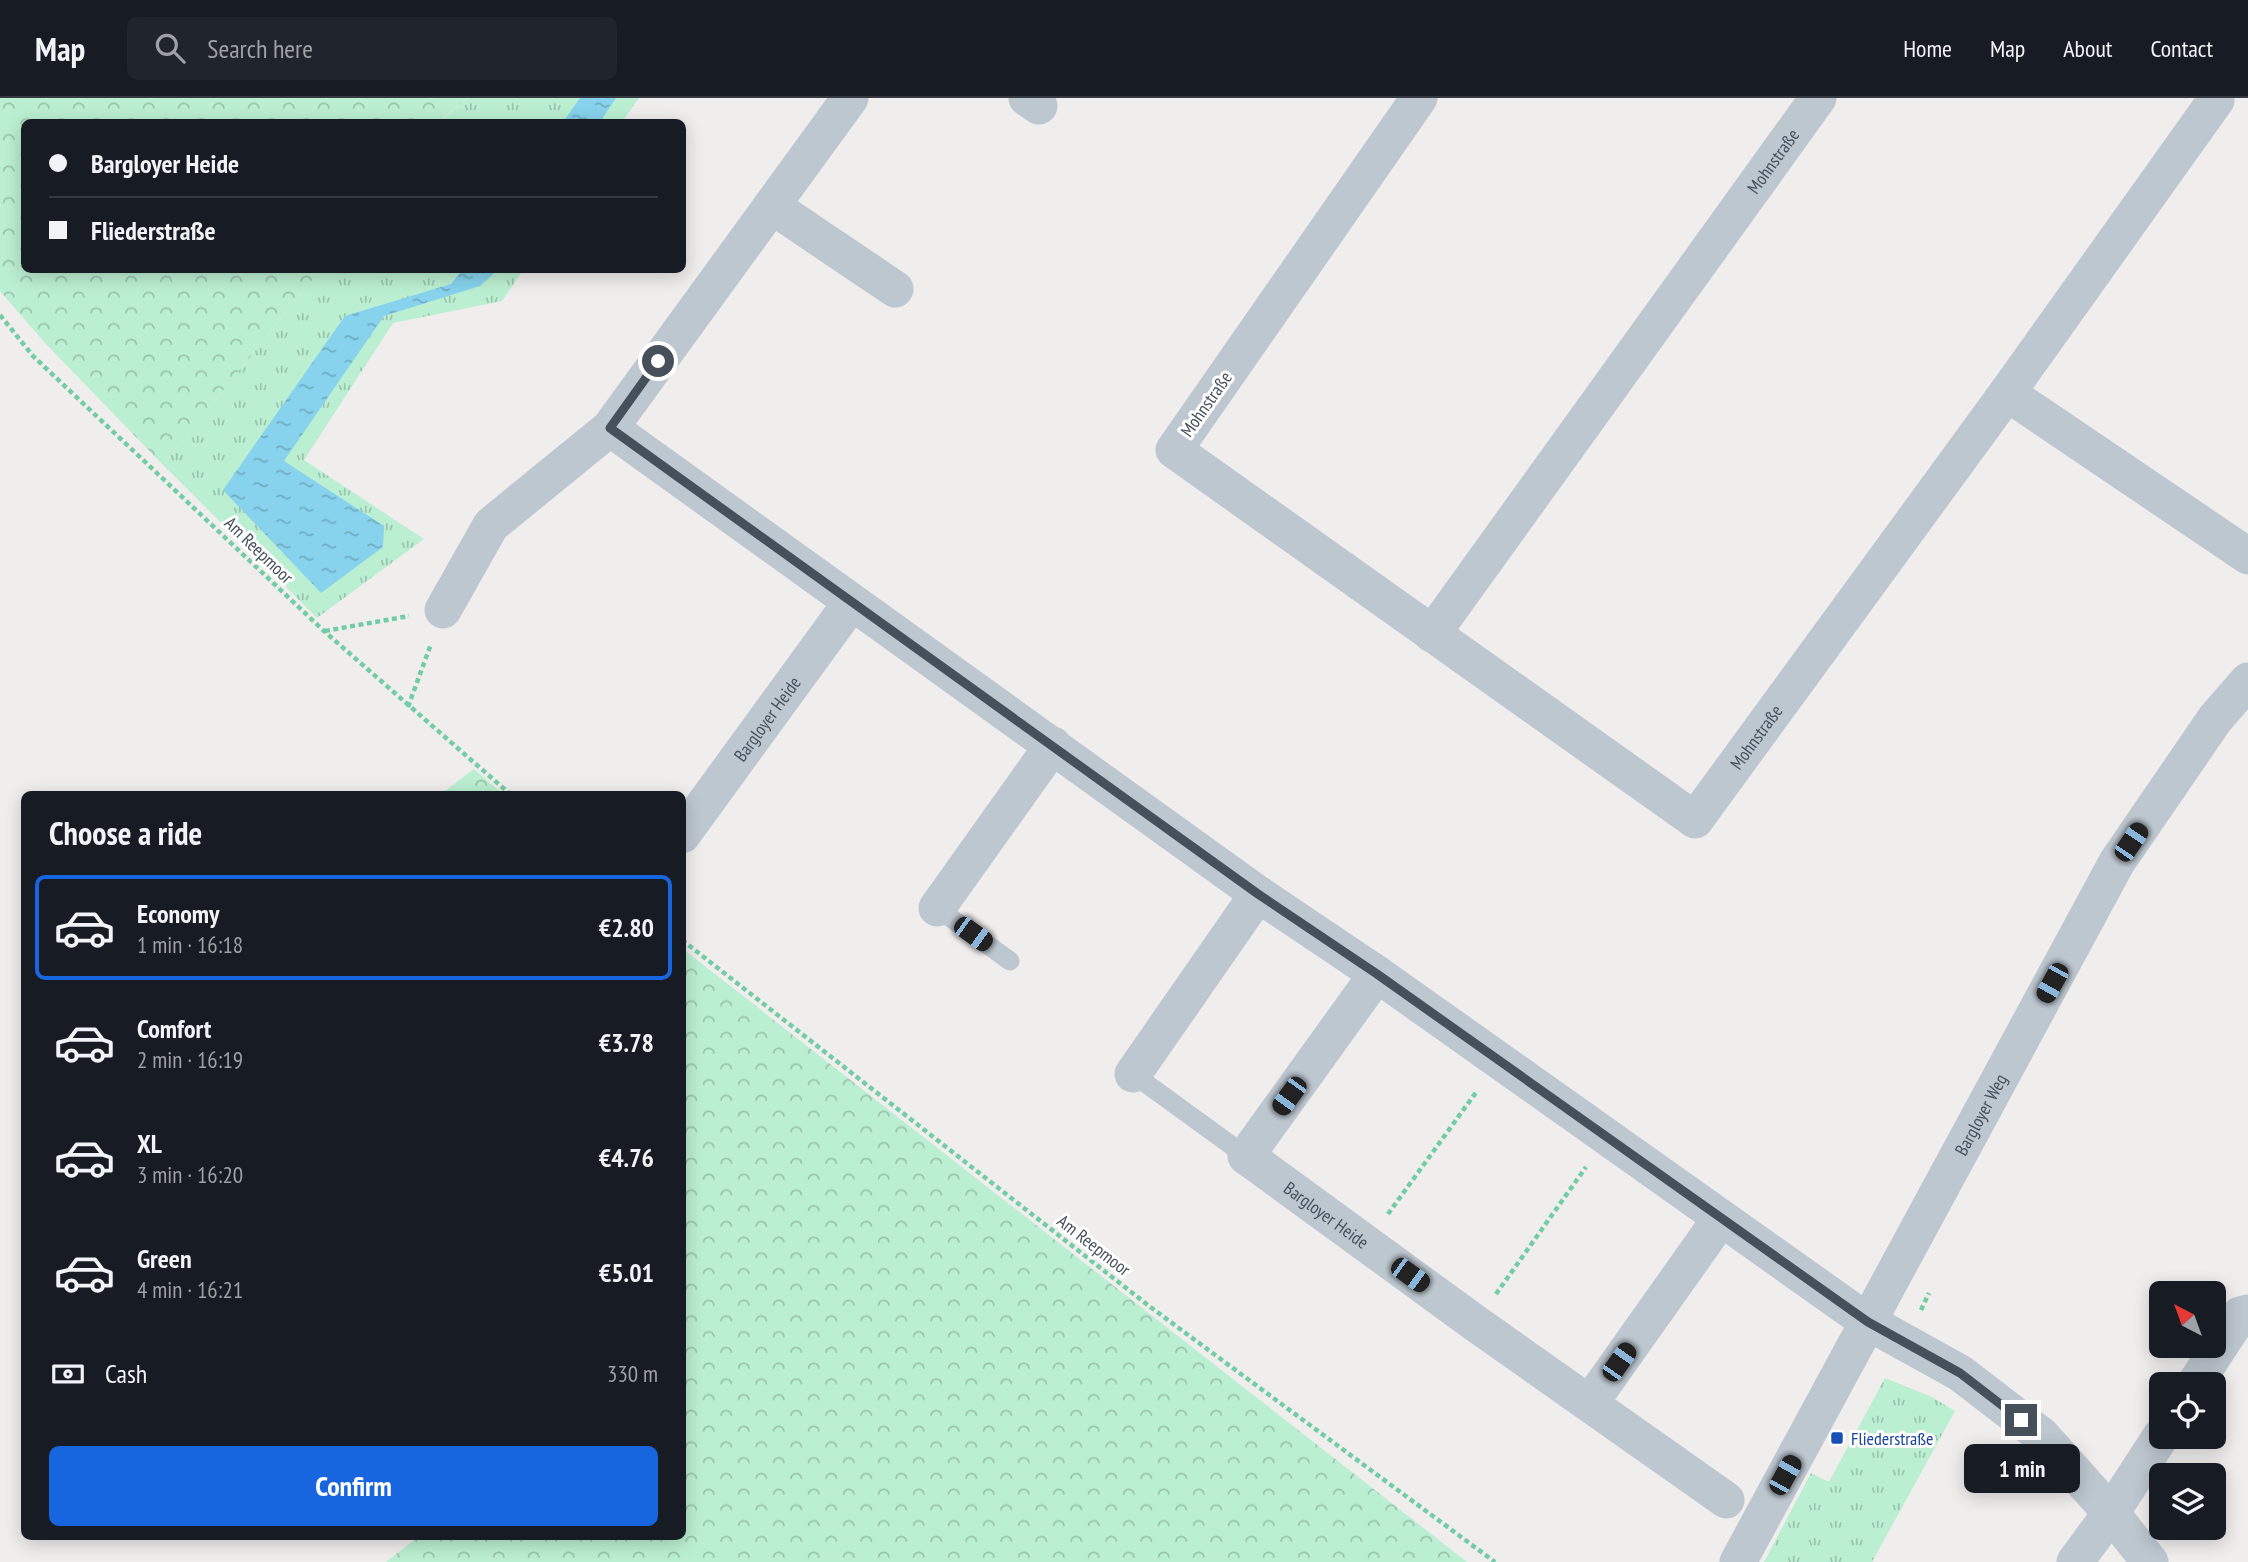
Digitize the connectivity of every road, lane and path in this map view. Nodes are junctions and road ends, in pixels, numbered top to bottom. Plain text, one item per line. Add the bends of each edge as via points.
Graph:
1 (850, 98) edge
2 (1419, 98) edge
3 (1818, 98) edge
4 (2214, 98) edge
5 (772, 206) junction
6 (895, 289) dead end
7 (0, 315) edge
8 (2007, 393) junction
9 (610, 428) junction
10 (2248, 556) edge
11 (851, 603) junction
12 (443, 610) junction
13 (324, 631) junction
14 (1432, 634) junction
15 (2248, 681) edge
16 (408, 707) junction
17 (1053, 745) junction
18 (506, 791) edge
19 (686, 830) edge
20 (1258, 894) junction
21 (937, 908) joint
22 (686, 943) edge
23 (1010, 961) dead end
24 (1377, 974) junction
25 (1499, 1061) junction
26 (1133, 1074) joint
27 (1607, 1138) junction
28 (1246, 1156) junction
29 (1721, 1218) junction
30 (1367, 1243) junction
31 (2248, 1313) edge
32 (1868, 1322) junction
33 (1475, 1323) junction
34 (2203, 1372) edge
35 (1590, 1403) junction
36 (2153, 1449) edge
37 (1726, 1500) dead end
38 (2111, 1513) junction
39 (1495, 1562) edge
40 (1738, 1562) edge
41 (2075, 1562) edge
42 (2150, 1562) edge

1 - 5 street
2 - 14 street, Mohnstraße via 1174,450
3 - 14 street, Mohnstraße
4 - 8 street, Mohnstraße
5 - 6 street
5 - 9 street
7 - 13 path, Am Reepmoor via 33,355
8 - 10 street
8 - 14 street, Mohnstraße via 1695,820
9 - 11 street
9 - 12 street via 491,525
11 - 17 street
11 - 19 street, Bargloyer Heide
12 - 13 path
12 - 16 path
13 - 16 path, Am Reepmoor
15 - 32 street, Bargloyer Weg via 2215,719 2117,862
16 - 18 path, Am Reepmoor
17 - 20 street
17 - 21 street
20 - 24 street
20 - 26 street
21 - 23 lane
22 - 39 path, Am Reepmoor via 1149,1306
24 - 25 street
24 - 28 street
25 - 27 street
25 - 30 path
26 - 28 lane
27 - 29 street
27 - 33 path
28 - 30 street, Bargloyer Heide
29 - 32 street
29 - 35 street
30 - 33 street, Bargloyer Heide
31 - 34 street via 2240,1315
32 - 38 street via 1960,1373 2042,1436
32 - 40 street, Bargloyer Weg
33 - 35 street, Bargloyer Heide
35 - 37 street, Bargloyer Heide
36 - 38 street
38 - 41 street
38 - 42 street

